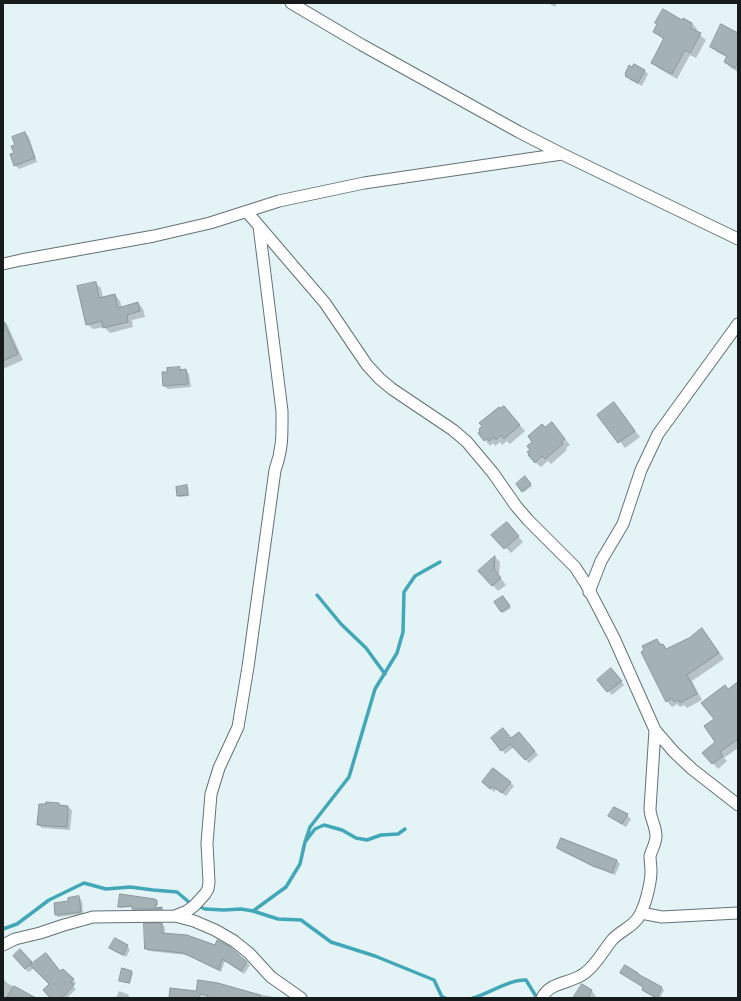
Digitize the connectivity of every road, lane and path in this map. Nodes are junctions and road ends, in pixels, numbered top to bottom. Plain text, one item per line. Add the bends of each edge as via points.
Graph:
1 (291, 3) edge
2 (562, 154) junction
3 (247, 212) junction
4 (259, 226) junction
5 (738, 239) edge
6 (3, 264) edge
7 (738, 324) edge
8 (589, 592) junction
9 (655, 730) junction
10 (738, 805) edge
11 (641, 913) junction
12 (738, 913) edge
13 (175, 916) junction
14 (3, 945) edge
15 (301, 998) edge
16 (542, 998) edge

1 - 2 street via 371,50
2 - 3 street via 370,182 279,201
2 - 5 street
3 - 4 street
3 - 6 street via 154,236
4 - 8 street via 325,303 367,365 392,389 467,442 528,520 575,567
4 - 13 street via 282,411 281,451 275,470 238,727 219,768 211,794 207,843 208,888 194,906
7 - 8 street via 658,434 641,470 623,524 601,561
8 - 9 street via 614,638
9 - 10 street via 692,769
9 - 11 street via 650,816 656,829 656,836 650,858 650,882
11 - 12 street via 662,917
11 - 16 street via 631,926 612,940 588,971 552,986 545,991
13 - 14 street via 93,917 40,934 15,938
13 - 15 street via 201,924 234,941 272,977

